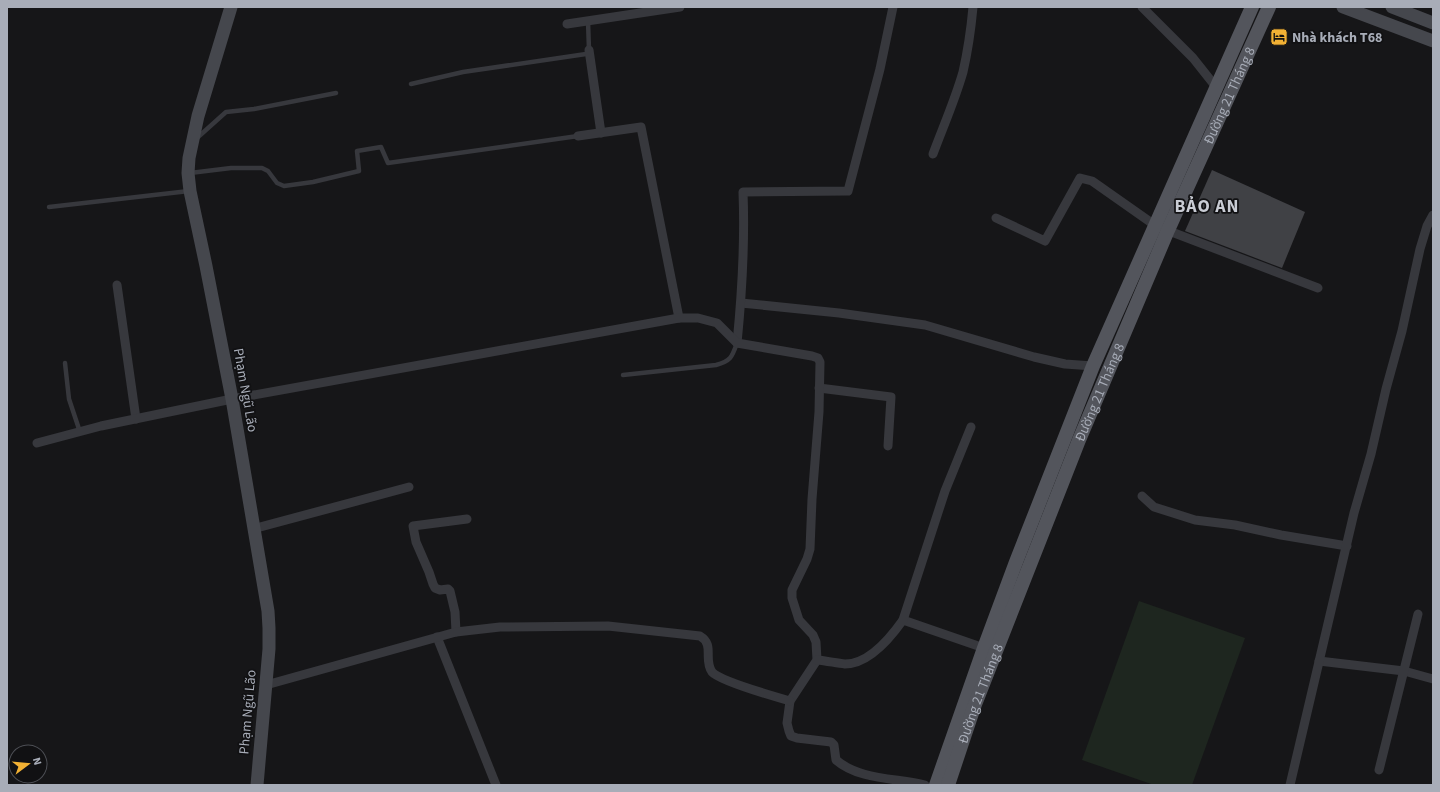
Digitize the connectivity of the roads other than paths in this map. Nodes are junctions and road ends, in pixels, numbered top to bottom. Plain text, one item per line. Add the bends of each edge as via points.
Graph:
1 (231, 7) edge
2 (680, 7) edge
3 (893, 7) edge
4 (973, 7) edge
5 (1142, 7) edge
6 (1252, 7) edge
7 (1269, 7) edge
8 (1343, 7) edge
9 (1392, 7) edge
10 (588, 21) junction
11 (1433, 23) edge
12 (567, 24) dead end
13 (1433, 41) edge
14 (588, 50) junction
15 (411, 84) dead end
16 (1216, 87) junction
17 (336, 93) dead end
18 (601, 133) junction
19 (578, 136) joint
20 (192, 143) junction
21 (933, 154) dead end
22 (188, 173) junction
23 (190, 191) junction
24 (49, 207) dead end
25 (1433, 214) edge
26 (996, 218) dead end
27 (1162, 228) junction
28 (117, 285) dead end
29 (1318, 288) dead end
30 (741, 302) junction
31 (679, 318) junction
32 (737, 343) junction
33 (65, 363) dead end
34 (1093, 366) junction
35 (622, 375) dead end
36 (820, 388) junction
37 (232, 400) junction
38 (136, 419) junction
39 (971, 427) dead end
40 (80, 432) junction
41 (37, 443) dead end
42 (888, 446) dead end
43 (409, 487) dead end
44 (1142, 496) dead end
45 (467, 519) dead end
46 (254, 529) junction
47 (1347, 546) junction
48 (1418, 614) dead end
49 (903, 620) junction
50 (456, 632) junction
51 (437, 637) junction
52 (984, 648) junction
53 (818, 660) junction
54 (1319, 661) junction
55 (1404, 671) junction
56 (1433, 679) edge
57 (266, 685) junction
58 (790, 702) junction
59 (1379, 770) dead end
60 (257, 785) edge
61 (496, 785) edge
62 (925, 785) edge
63 (936, 785) edge
64 (948, 785) edge
65 (1290, 785) edge

1 - 20 street, Phạm Ngũ Lão
2 - 10 street
3 - 30 street via 880,69 848,191 743,192
4 - 21 street via 970,41 962,72
5 - 16 street via 1193,58
6 - 16 main road, Đường 21 Tháng 8
7 - 27 main road, Đường 21 Tháng 8
8 - 13 street
9 - 11 street
10 - 12 street
10 - 14 lane
14 - 15 lane via 586,54 577,56 463,72
14 - 18 street
16 - 27 main road, Đường 21 Tháng 8
17 - 20 lane via 254,110 226,112
18 - 19 street
18 - 31 street via 641,127
19 - 22 lane via 388,163 381,147 357,151 359,171 284,186 277,183 268,171 262,168 231,168
20 - 22 street, Phạm Ngũ Lão
22 - 23 street, Phạm Ngũ Lão
23 - 24 lane
23 - 37 street, Phạm Ngũ Lão
25 - 47 street via 1420,249 1402,331
26 - 27 street via 1045,241 1080,178 1092,181
27 - 29 street
27 - 34 main road, Đường 21 Tháng 8
27 - 64 main road, Đường 21 Tháng 8 via 982,684
28 - 38 street
30 - 32 street
30 - 34 street via 925,325 1034,358
31 - 32 street via 698,318 717,323
31 - 37 street
32 - 35 lane via 732,357 716,365
32 - 36 street via 818,358
33 - 40 lane via 69,399
34 - 52 main road, Đường 21 Tháng 8
36 - 42 street via 891,397
36 - 53 street via 810,549 792,590 799,620 816,642
37 - 38 street
37 - 46 street, Phạm Ngũ Lão
38 - 40 street
39 - 49 street
40 - 41 street
43 - 46 street
44 - 47 street via 1154,507 1195,520
45 - 50 street via 413,526 416,542 435,588 450,591
46 - 57 street, Phạm Ngũ Lão via 268,616
47 - 54 street
48 - 55 street
49 - 52 street
49 - 53 street via 880,648 866,657 847,664
50 - 51 street
50 - 58 street via 500,627 608,626 700,636 706,639 708,644 708,661 714,673 724,679
51 - 57 street
51 - 61 street
52 - 63 main road, Đường 21 Tháng 8
53 - 58 street
54 - 55 street
54 - 65 street
55 - 56 street
55 - 59 street
57 - 60 street, Phạm Ngũ Lão
58 - 62 street via 787,723 791,736 831,742 834,744 836,760 860,773

